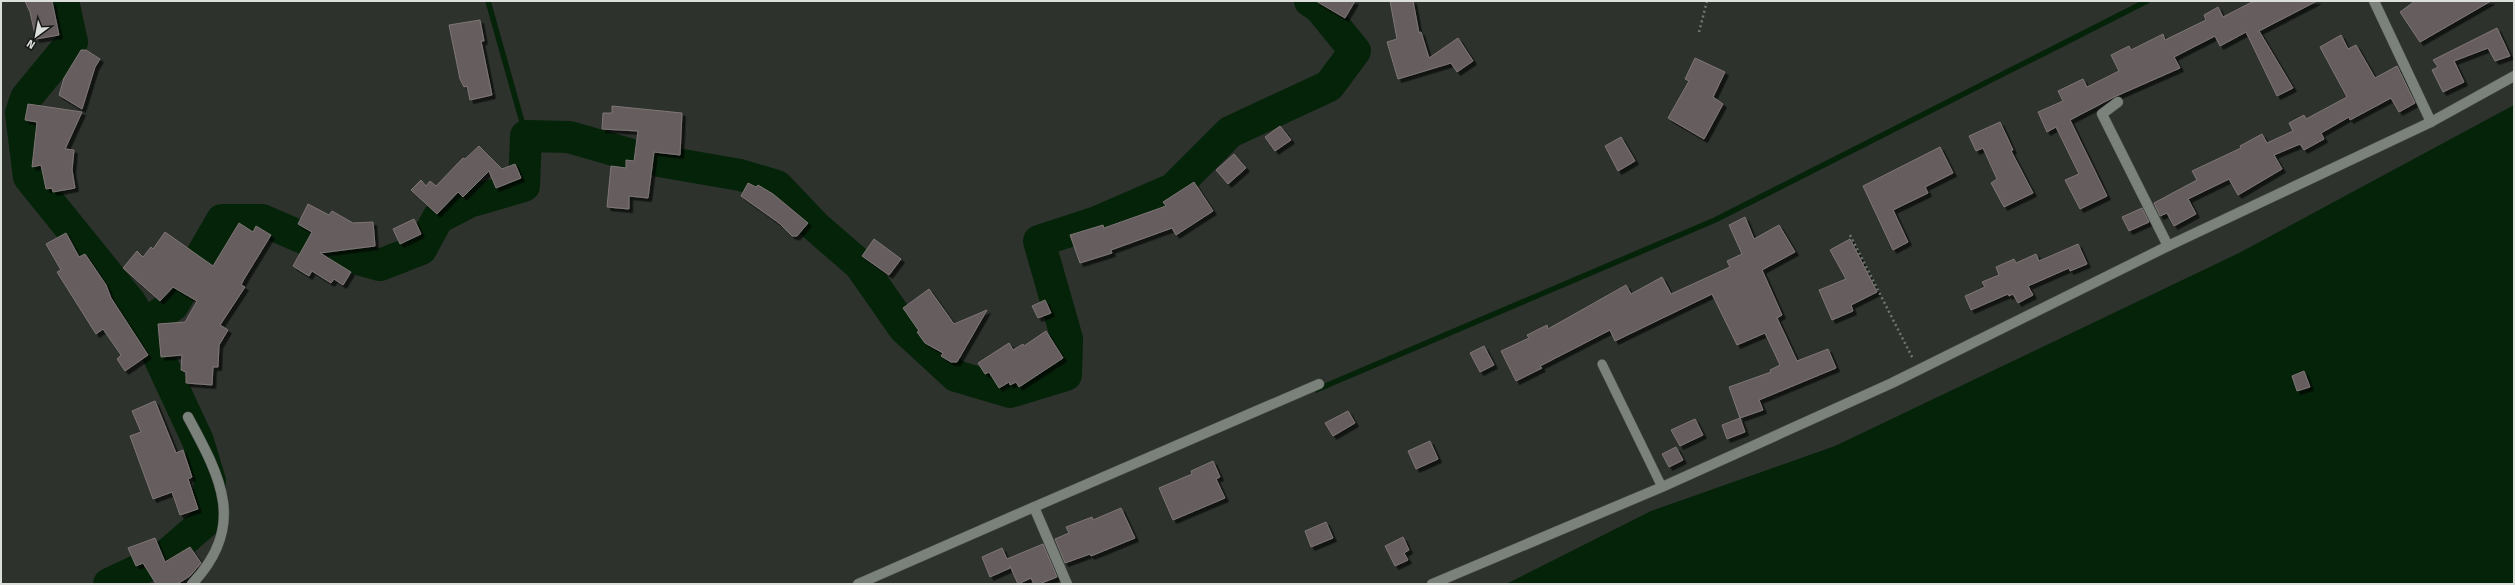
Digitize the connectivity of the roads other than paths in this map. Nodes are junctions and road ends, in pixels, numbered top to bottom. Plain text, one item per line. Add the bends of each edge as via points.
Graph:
1 (2374, 1) edge
2 (2514, 76) edge
3 (2118, 102) dead end
4 (2431, 122) junction
5 (2168, 246) junction
6 (1602, 364) dead end
7 (1319, 384) dead end
8 (188, 417) dead end
9 (1662, 486) junction
10 (1034, 508) junction
11 (192, 584) edge
12 (858, 584) edge
13 (1066, 584) edge
14 (1432, 584) edge

1 - 4 street
2 - 4 street
3 - 5 street via 2102,114
4 - 5 street
5 - 9 street via 1919,369
6 - 9 lane
7 - 10 street
8 - 11 street via 208,456 220,488 225,522 222,538
9 - 14 street
10 - 12 street
10 - 13 street

